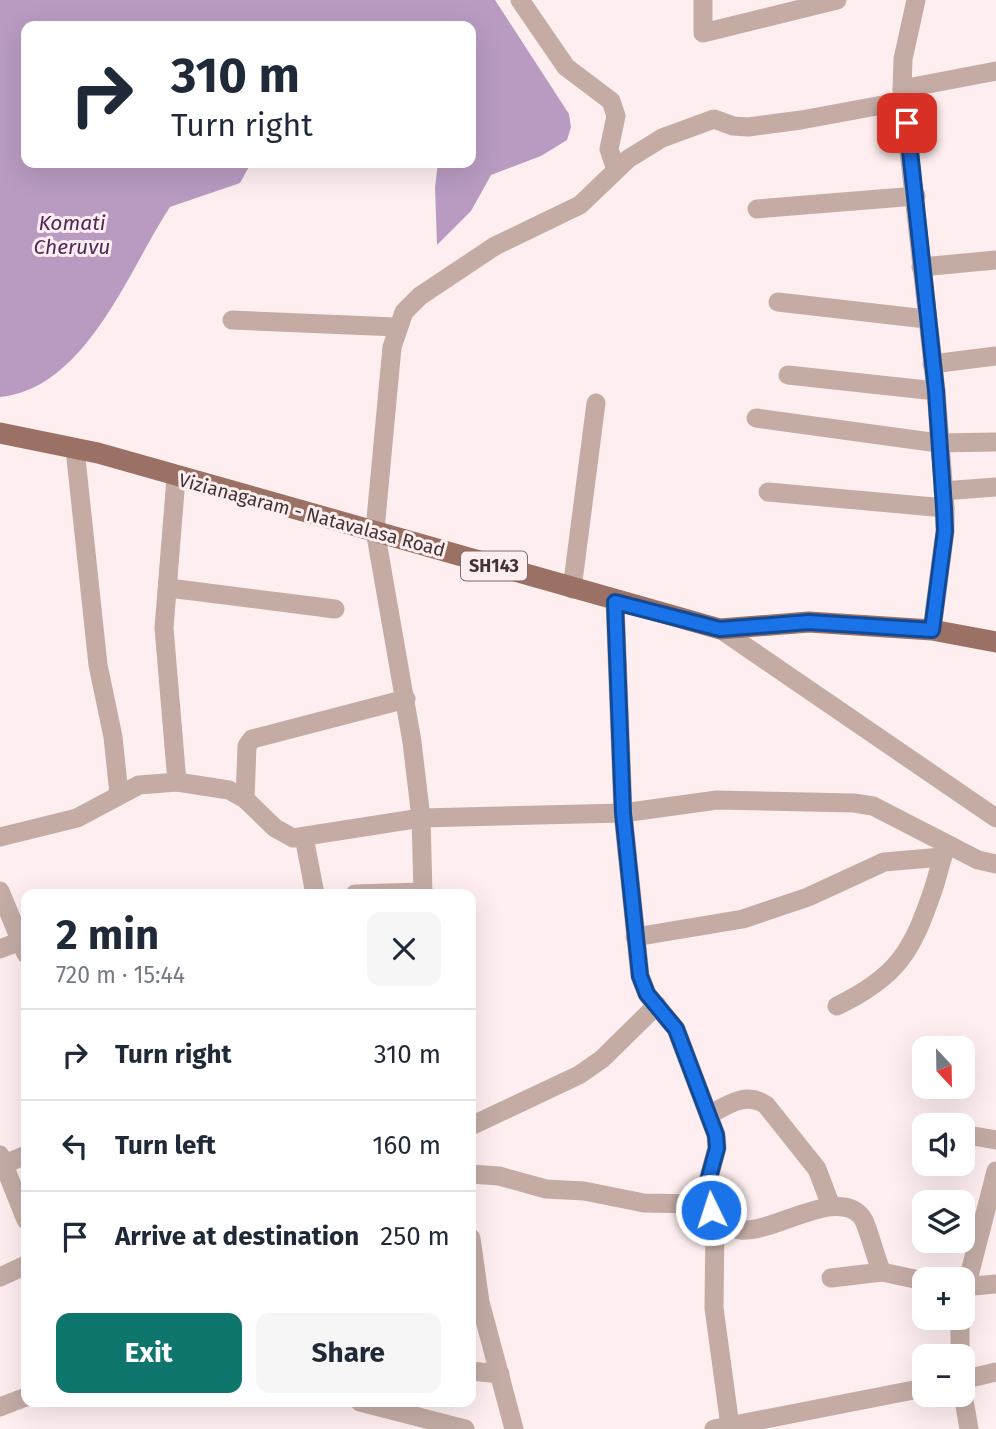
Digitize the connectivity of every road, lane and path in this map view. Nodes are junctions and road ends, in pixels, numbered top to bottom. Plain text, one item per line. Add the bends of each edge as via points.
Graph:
1 (520, 0) edge
2 (703, 0) edge
3 (834, 0) edge
4 (916, 0) edge
5 (996, 71) edge
6 (903, 95) junction
7 (616, 170) junction
8 (916, 196) junction
9 (757, 209) dead end
10 (996, 260) edge
11 (921, 267) junction
12 (778, 302) dead end
13 (926, 319) junction
14 (232, 320) dead end
15 (397, 327) junction
16 (996, 356) edge
17 (932, 364) junction
18 (788, 375) dead end
19 (936, 391) junction
20 (596, 402) dead end
21 (756, 418) dead end
22 (0, 433) edge
23 (996, 442) edge
24 (938, 443) junction
25 (75, 449) junction
26 (176, 478) junction
27 (996, 487) edge
28 (768, 492) dead end
29 (944, 499) junction
30 (374, 530) junction
31 (169, 589) junction
32 (572, 589) junction
33 (615, 602) junction
34 (335, 609) dead end
35 (720, 629) junction
36 (932, 630) junction
37 (996, 642) edge
38 (406, 699) junction
39 (177, 782) junction
40 (119, 794) junction
41 (245, 799) junction
42 (623, 813) junction
43 (421, 818) junction
44 (996, 818) edge
45 (304, 837) junction
46 (0, 838) edge
47 (945, 851) junction
48 (996, 864) edge
49 (315, 889) edge
50 (423, 889) edge
51 (0, 891) edge
52 (21, 937) edge
53 (635, 937) junction
54 (21, 945) edge
55 (0, 949) edge
56 (657, 1005) junction
57 (837, 1006) dead end
58 (709, 1115) junction
59 (476, 1124) edge
60 (975, 1136) edge
61 (996, 1140) edge
62 (21, 1156) edge
63 (1, 1162) edge
64 (996, 1171) edge
65 (476, 1174) edge
66 (831, 1206) junction
67 (21, 1208) edge
68 (991, 1213) edge
69 (713, 1215) junction
70 (21, 1267) edge
71 (972, 1267) edge
72 (882, 1272) junction
73 (476, 1274) edge
74 (0, 1277) edge
75 (831, 1278) dead end
76 (912, 1278) edge
77 (996, 1284) edge
78 (975, 1290) edge
79 (476, 1372) edge
80 (996, 1372) edge
81 (500, 1374) junction
82 (975, 1377) edge
83 (912, 1391) edge
84 (21, 1399) edge
85 (0, 1407) edge
86 (379, 1407) edge
87 (965, 1407) edge
88 (783, 1423) edge
89 (722, 1427) edge
90 (465, 1429) edge
91 (514, 1429) edge
92 (969, 1429) edge

1 - 7 street via 566,67 611,101 616,116 609,149
2 - 3 street via 703,33
4 - 6 street via 903,59
5 - 6 street
6 - 7 street via 748,127 708,120 646,146
6 - 8 street
7 - 15 street via 580,205 495,246 421,296 404,312
8 - 9 street
8 - 11 street
10 - 11 street
11 - 13 street
12 - 13 street
13 - 17 street
14 - 15 street
15 - 30 street
16 - 17 street
17 - 19 street
18 - 19 street
19 - 24 street
20 - 32 street
21 - 24 street
22 - 25 main road, Vizianagaram - Natavalasa Road / SH143
23 - 24 street
24 - 29 street
25 - 26 main road, Vizianagaram - Natavalasa Road / SH143
25 - 40 street via 98,665
26 - 30 main road, Vizianagaram - Natavalasa Road / SH143
26 - 31 street
27 - 29 street
28 - 29 street
29 - 36 street via 945,531
30 - 32 main road, Vizianagaram - Natavalasa Road / SH143
30 - 38 street
31 - 34 street
31 - 39 street via 164,628
32 - 33 main road, Vizianagaram - Natavalasa Road / SH143
33 - 35 main road, Vizianagaram - Natavalasa Road / SH143
33 - 42 street
35 - 36 main road, Vizianagaram - Natavalasa Road / SH143 via 809,622
35 - 44 street
36 - 37 main road, Vizianagaram - Natavalasa Road / SH143
38 - 41 street via 252,739 247,746
38 - 43 street
39 - 40 street via 154,782
39 - 41 street via 229,790
40 - 46 street via 77,818
41 - 45 street via 286,836
42 - 43 street
42 - 47 street via 717,800 854,803 873,806
42 - 53 street
43 - 45 street
43 - 50 street
45 - 49 street
47 - 48 street
47 - 53 street via 884,862 808,897 743,919
47 - 57 street via 934,890 900,963 869,990
51 - 52 street
53 - 56 street via 643,985
54 - 55 street
56 - 58 street via 676,1029
56 - 59 street via 579,1075
58 - 66 street via 743,1099 766,1105 817,1169
58 - 69 street via 717,1142 708,1181
60 - 61 street
62 - 63 street
63 - 67 street
64 - 68 street
65 - 69 street via 644,1203 699,1204
66 - 69 street via 741,1230
66 - 72 street via 851,1207 860,1214
68 - 71 street
69 - 89 street
70 - 74 street
72 - 75 street
72 - 76 street
73 - 81 street
77 - 78 street
79 - 81 street
80 - 82 street
81 - 91 street
83 - 88 street
84 - 85 street
86 - 90 street
87 - 92 street
88 - 89 street

